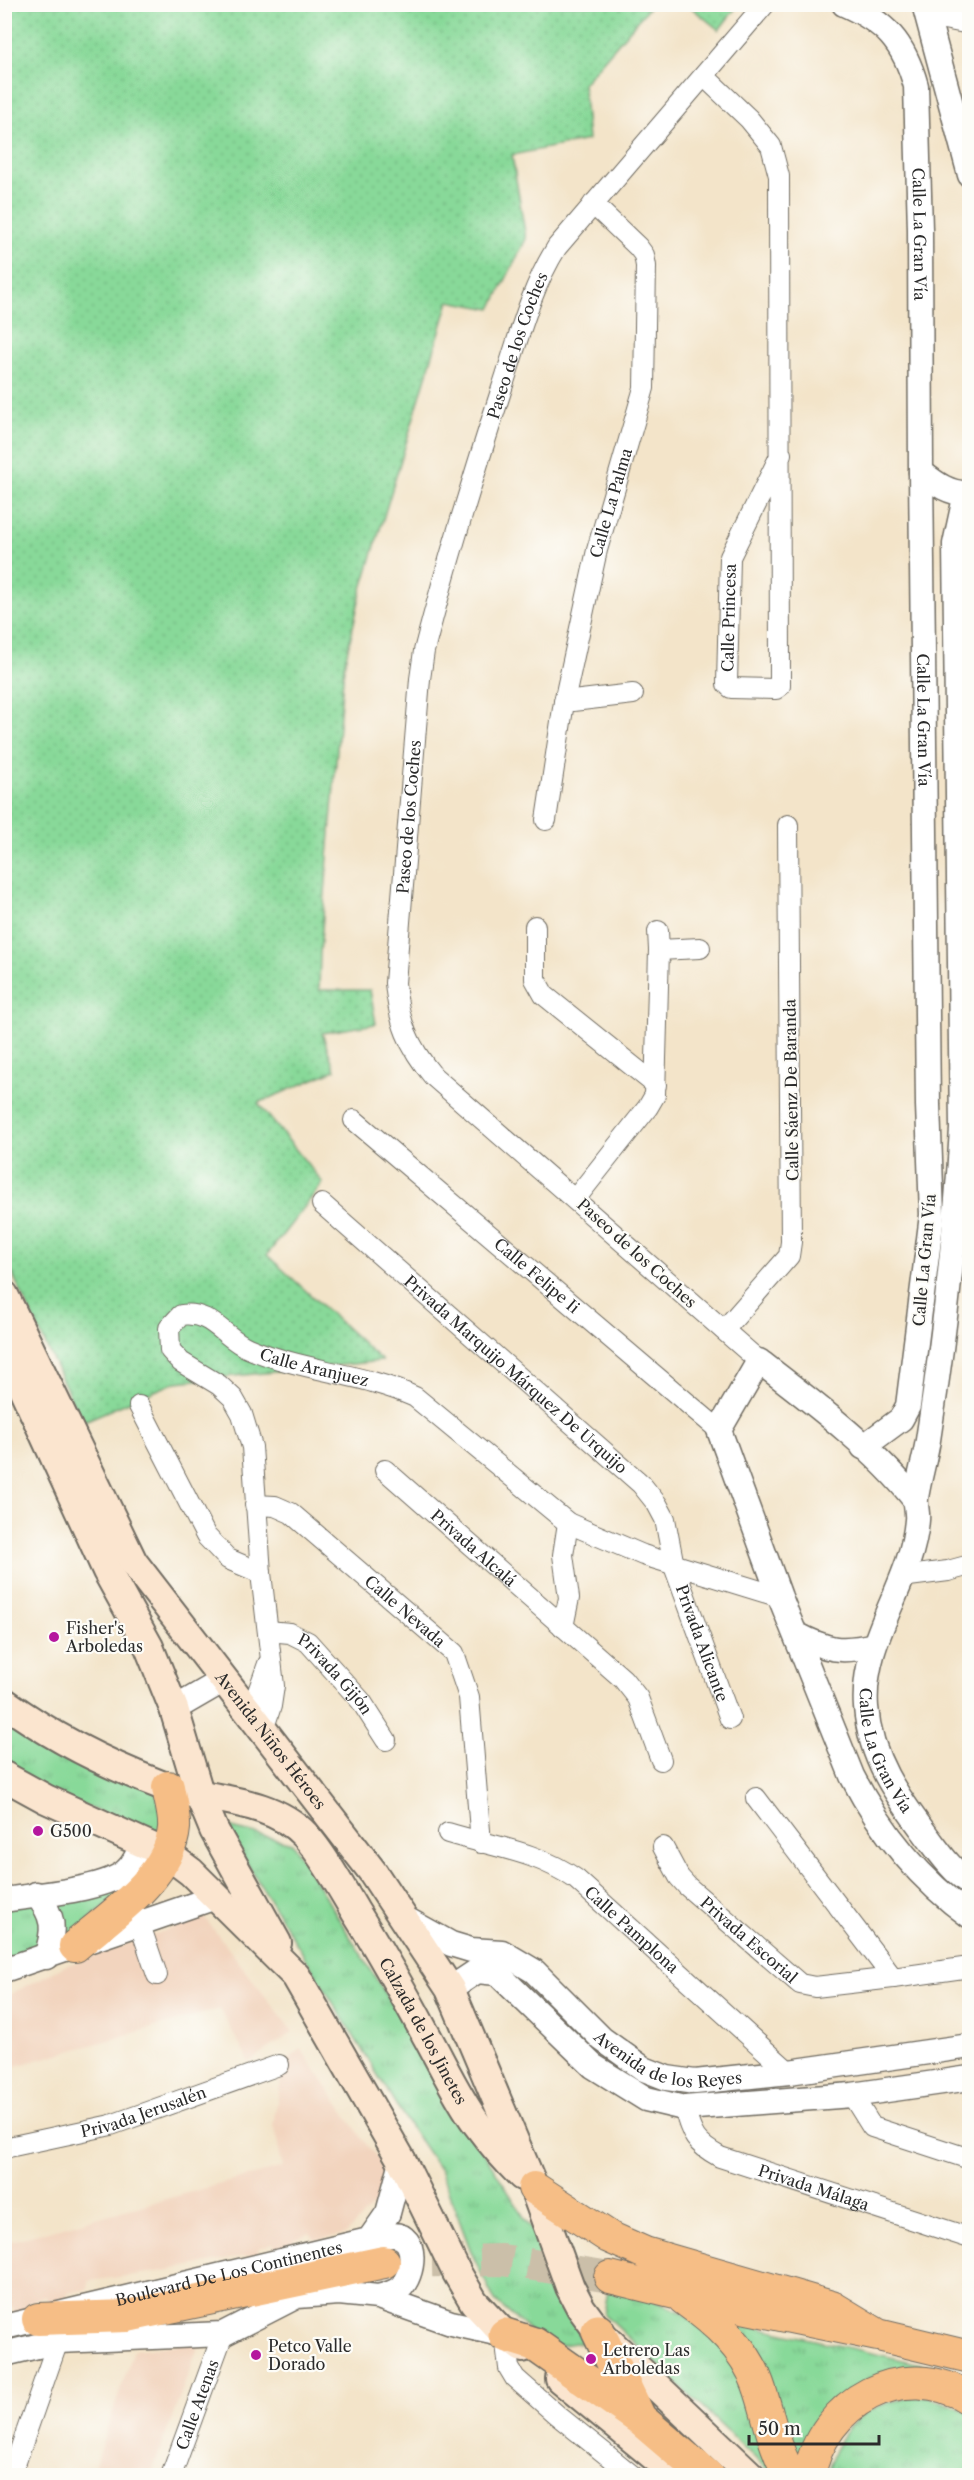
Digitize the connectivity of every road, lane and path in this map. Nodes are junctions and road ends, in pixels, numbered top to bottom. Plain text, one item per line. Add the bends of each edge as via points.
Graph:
1 (765, 4) edge
2 (844, 4) edge
3 (926, 10) edge
4 (969, 24) edge
5 (704, 76) junction
6 (969, 175) edge
7 (593, 204) junction
8 (781, 454) junction
9 (921, 472) junction
10 (968, 493) edge
11 (633, 694) dead end
12 (564, 702) junction
13 (546, 820) dead end
14 (788, 825) dead end
15 (535, 926) dead end
16 (699, 948) dead end
17 (656, 1085) junction
18 (354, 1120) dead end
19 (576, 1198) junction
20 (322, 1204) dead end
21 (4, 1295) edge
22 (724, 1330) junction
23 (4, 1347) edge
24 (759, 1360) junction
25 (785, 1381) junction
26 (735, 1402) junction
27 (140, 1406) dead end
28 (719, 1430) junction
29 (863, 1447) junction
30 (385, 1470) dead end
31 (915, 1500) junction
32 (255, 1504) junction
33 (568, 1523) junction
34 (969, 1565) edge
35 (674, 1566) junction
36 (261, 1573) junction
37 (901, 1577) junction
38 (780, 1598) junction
39 (563, 1627) junction
40 (268, 1631) junction
41 (796, 1634) junction
42 (874, 1645) junction
43 (224, 1680) junction
44 (4, 1702) edge
45 (174, 1709) junction
46 (730, 1719) dead end
47 (256, 1722) junction
48 (386, 1740) dead end
49 (661, 1760) dead end
50 (4, 1776) edge
51 (168, 1786) junction
52 (200, 1796) junction
53 (756, 1798) dead end
54 (448, 1833) dead end
55 (481, 1843) junction
56 (663, 1847) dead end
57 (155, 1848) junction
58 (969, 1883) edge
59 (36, 1894) junction
60 (216, 1897) junction
61 (4, 1899) edge
62 (969, 1916) edge
63 (406, 1919) junction
64 (139, 1922) junction
65 (61, 1952) junction
66 (474, 1961) junction
67 (969, 1967) edge
68 (4, 1970) edge
69 (157, 1975) dead end
70 (296, 1976) junction
71 (893, 1978) junction
72 (450, 1989) junction
73 (969, 2046) edge
74 (279, 2065) dead end
75 (789, 2072) junction
76 (969, 2078) edge
77 (852, 2095) junction
78 (684, 2108) junction
79 (4, 2148) edge
80 (969, 2158) edge
81 (402, 2161) junction
82 (534, 2188) junction
83 (969, 2238) edge
84 (377, 2251) junction
85 (610, 2277) tunnel mouth
86 (675, 2293) junction
87 (378, 2297) junction
88 (4, 2327) edge
89 (48, 2330) junction
90 (598, 2331) junction
91 (223, 2334) junction
92 (505, 2335) junction
93 (878, 2335) junction
94 (4, 2354) edge
95 (969, 2356) edge
96 (969, 2399) edge
97 (639, 2418) junction
98 (11, 2475) edge
99 (171, 2475) edge
100 (633, 2475) edge
101 (678, 2475) edge
102 (707, 2475) edge
103 (751, 2475) edge
104 (790, 2475) edge
105 (809, 2475) edge

1 - 5 street, Paseo de los Coches
2 - 9 street, Calle La Gran Vía via 890,32 902,48 916,86
3 - 4 street
3 - 6 street
5 - 7 street, Paseo de los Coches
5 - 8 street, Calle Princesa via 749,119 771,146 776,160
7 - 12 street, Calle La Palma via 644,255 645,388 597,550
7 - 19 street, Paseo de los Coches via 557,247 531,298 424,651 395,983 404,1031 415,1054 433,1076
8 - 8 street, Calle Princesa via 780,686 731,688 727,684 730,557
9 - 10 street via 951,491
9 - 29 street, Calle La Gran Vía via 932,1215 908,1406 901,1419
10 - 31 street, Calle La Gran Vía via 955,544 961,1140 957,1218 927,1442
11 - 12 street
12 - 13 street, Calle La Palma
14 - 22 street, Calle Sáenz De Baranda via 792,1242 789,1256
15 - 17 street via 535,979 544,995
16 - 17 street via 659,941
17 - 19 street via 648,1107
18 - 28 street, Calle Felipe Ii
19 - 22 street, Paseo de los Coches
20 - 35 street, Privada Marquijo Márquez De Urquijo via 641,1484 665,1520
21 - 43 main road, Avenida Niños Héroes via 133,1562
22 - 24 street, Paseo de los Coches
23 - 45 main road via 107,1571 149,1647
24 - 25 street, Paseo de los Coches
24 - 26 street
25 - 26 street
25 - 29 street, Paseo de los Coches
26 - 28 street
27 - 36 street via 206,1536 228,1559
28 - 38 street, Calle La Gran Vía
29 - 31 street, Paseo de los Coches via 897,1477
30 - 39 street, Privada Alcalá
31 - 37 street, Calle La Gran Vía via 918,1520
32 - 33 street, Calle Aranjuez via 252,1447 242,1414 233,1398 170,1350 168,1328 182,1315 208,1318 252,1350 389,1385 415,1397
32 - 36 street, Calle Aranjuez
32 - 55 street, Calle Nevada via 291,1513 454,1653 469,1697
33 - 35 street, Calle Aranjuez
33 - 39 street via 563,1555 569,1598
34 - 37 street
35 - 38 street, Calle Aranjuez
35 - 46 street, Privada Alicante
36 - 40 street, Calle Aranjuez
37 - 42 street, Calle La Gran Vía
38 - 41 street, Calle La Gran Vía
39 - 49 street, Privada Alcalá via 632,1688
40 - 47 street, Calle Aranjuez via 274,1686 271,1706
40 - 48 street, Privada Gijón via 290,1633 308,1642 362,1701
41 - 42 street via 834,1650
41 - 62 street, Calle La Gran Vía via 866,1803 942,1896
42 - 58 street, Calle La Gran Vía via 866,1704 868,1730 877,1757 900,1800 942,1856
43 - 45 street
43 - 47 main road, Avenida Niños Héroes
44 - 51 main road, Calzada de los Jinetes via 69,1744
45 - 52 main road
47 - 63 main road, Avenida Niños Héroes
50 - 57 main road
51 - 52 main road, Calzada de los Jinetes
51 - 57 main road via 174,1827
52 - 70 main road via 230,1861
52 - 82 main road, Calzada de los Jinetes via 257,1807 282,1818 305,1835 382,1955 476,2122 501,2155
53 - 71 street
54 - 55 street, Calle Pamplona
55 - 75 street, Calle Pamplona via 536,1856 576,1879
56 - 71 street, Privada Escorial via 687,1886 800,1984 815,1987
57 - 59 street via 127,1871 99,1884
57 - 60 main road via 191,1872
57 - 65 main road via 156,1872 131,1899
59 - 61 street
59 - 65 street via 51,1917
60 - 64 street
60 - 70 main road
63 - 66 street, Avenida de los Reyes
63 - 72 main road, Avenida Niños Héroes
64 - 65 street
64 - 69 street
65 - 68 street
66 - 72 street
66 - 75 street, Avenida de los Reyes via 502,1952 534,1971 602,2039 667,2078 695,2082
66 - 78 street, Avenida de los Reyes via 505,1979 593,2066 646,2099
67 - 71 street, Privada Escorial
70 - 81 main road
72 - 82 main road, Avenida Niños Héroes
73 - 75 street, Avenida de los Reyes
74 - 79 street, Privada Jerusalén via 111,2126
76 - 77 street, Avenida de los Reyes
77 - 78 street, Avenida de los Reyes
77 - 80 street via 872,2127
78 - 83 street, Privada Málaga via 693,2137 720,2157
81 - 84 street
81 - 92 main road via 474,2302
82 - 90 main road, Calzada de los Jinetes via 570,2287
82 - 93 main road via 609,2237 645,2253 832,2307
84 - 87 street via 392,2235 400,2236 412,2258 400,2288
84 - 89 main road via 127,2316
85 - 86 main road
86 - 93 main road
86 - 104 main road via 721,2328 743,2355 758,2382
87 - 91 street via 339,2293 297,2296
87 - 92 street via 451,2323
88 - 89 street
89 - 91 street
89 - 94 street
89 - 98 street
90 - 97 highway
90 - 103 main road, Calzada de los Jinetes
91 - 99 street, Calle Atenas
92 - 97 highway via 534,2344
92 - 100 street via 509,2368 515,2378
92 - 101 main road
93 - 95 main road
96 - 105 main road via 957,2390 930,2384 898,2383 872,2391 848,2407 825,2432
97 - 102 highway

